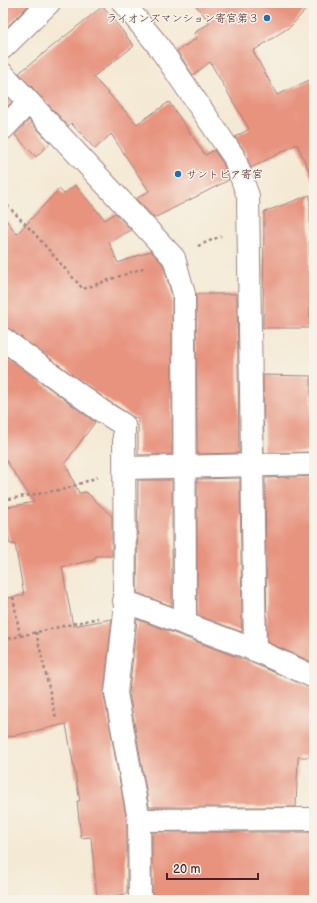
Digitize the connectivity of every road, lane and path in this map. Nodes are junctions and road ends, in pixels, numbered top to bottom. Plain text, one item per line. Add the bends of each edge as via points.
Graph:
1 (49, 3) edge
2 (123, 3) edge
3 (3, 48) edge
4 (3, 74) edge
5 (28, 103) junction
6 (3, 130) edge
7 (3, 201) edge
8 (248, 223) junction
9 (174, 258) junction
10 (3, 339) edge
11 (314, 464) edge
12 (252, 465) junction
13 (184, 467) junction
14 (125, 468) junction
15 (3, 500) edge
16 (13, 597) dead end
17 (124, 607) junction
18 (185, 624) junction
19 (36, 632) junction
20 (20, 636) junction
21 (3, 640) edge
22 (255, 650) junction
23 (314, 677) edge
24 (56, 718) dead end
25 (314, 819) edge
26 (139, 820) junction
27 (140, 900) edge

1 - 3 street
2 - 8 street via 157,44 234,157 248,196
4 - 5 street
5 - 6 street
5 - 9 street
7 - 9 path via 82,289
8 - 9 path
8 - 12 street
9 - 13 street via 184,294
10 - 14 street via 124,425
11 - 12 street
12 - 13 street
12 - 22 street
13 - 14 street
13 - 18 street
14 - 15 path via 65,489
14 - 17 street
16 - 20 path
17 - 18 street
17 - 19 path
17 - 26 street via 116,692
18 - 22 street
19 - 20 path
19 - 24 path
20 - 21 path
22 - 23 street
25 - 26 street
26 - 27 street

